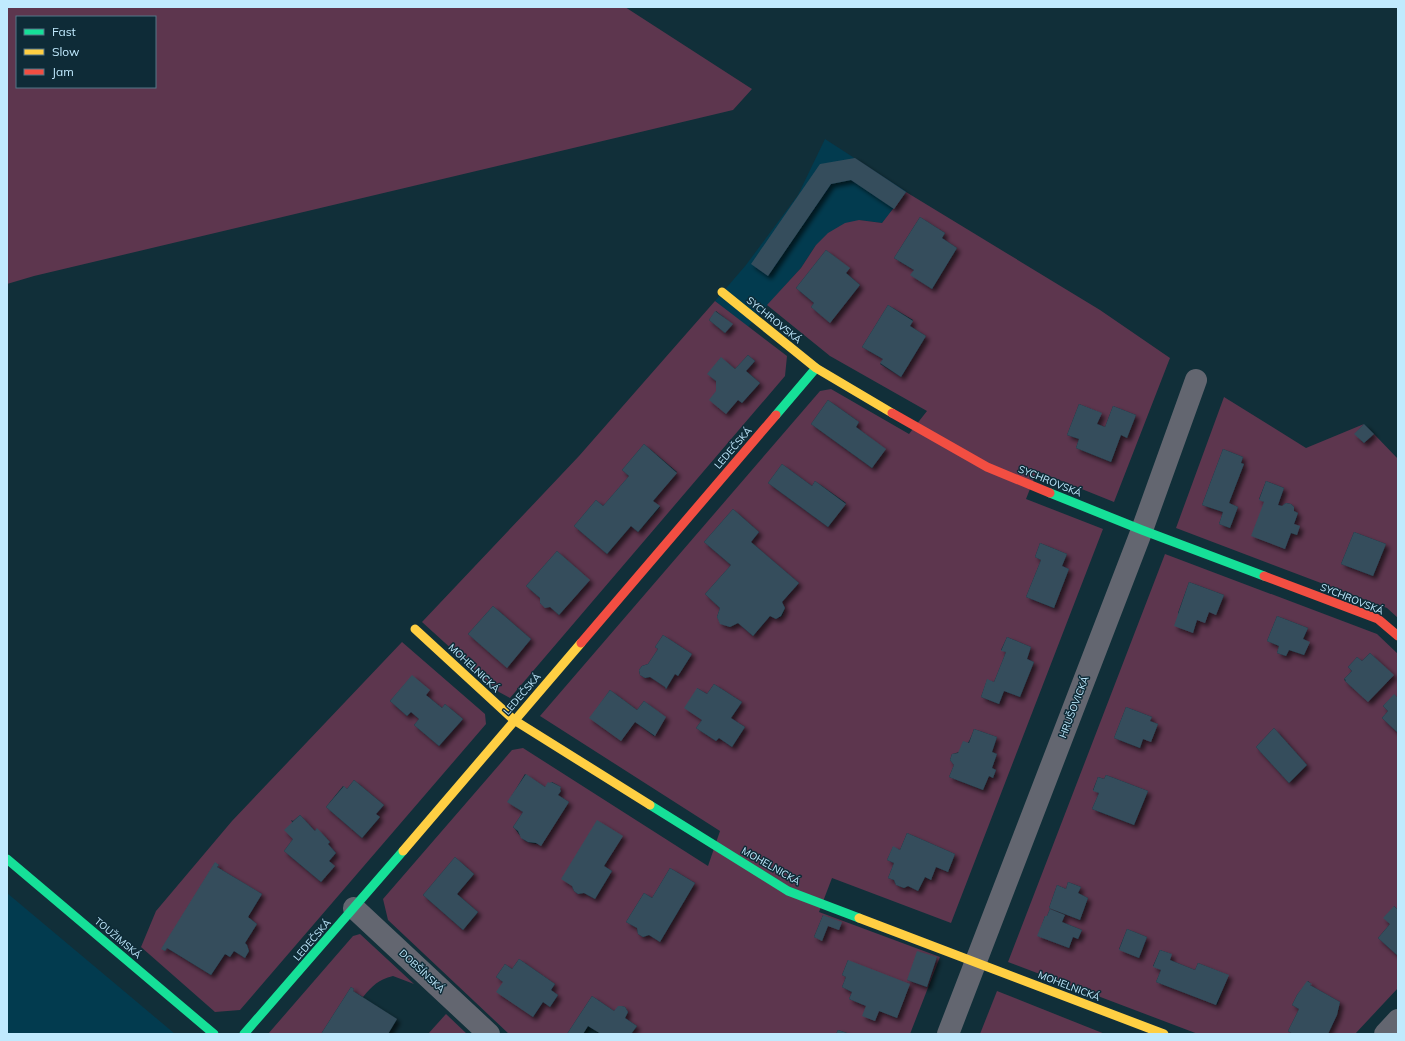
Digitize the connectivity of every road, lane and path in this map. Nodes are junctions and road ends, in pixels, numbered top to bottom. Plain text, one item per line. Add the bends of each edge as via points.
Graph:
1 (722, 292) dead end
2 (816, 368) junction
3 (1196, 380) dead end
4 (1142, 530) junction
5 (415, 629) dead end
6 (1398, 636) edge
7 (514, 720) junction
8 (7, 860) edge
9 (354, 908) junction
10 (976, 963) junction
11 (1398, 1020) edge
12 (214, 1034) edge
13 (244, 1034) edge
14 (489, 1034) edge
15 (948, 1034) edge
16 (1164, 1034) edge
17 (1385, 1034) edge

1 - 2 street, SYCHROVSKÁ
2 - 4 street, SYCHROVSKÁ via 987,467
2 - 7 street, LEDEČSKÁ
3 - 4 street, HRUŠOVICKÁ
4 - 6 street, SYCHROVSKÁ via 1378,619
4 - 10 street, HRUŠOVICKÁ
5 - 7 street, MOHELNICKÁ
7 - 9 street, LEDEČSKÁ
7 - 10 street, MOHELNICKÁ via 788,891
8 - 12 street, TOUŽIMSKÁ
9 - 13 street, LEDEČSKÁ
9 - 14 street, DOBŠÍNSKÁ
10 - 15 street, HRUŠOVICKÁ
10 - 16 street, MOHELNICKÁ
11 - 17 street

